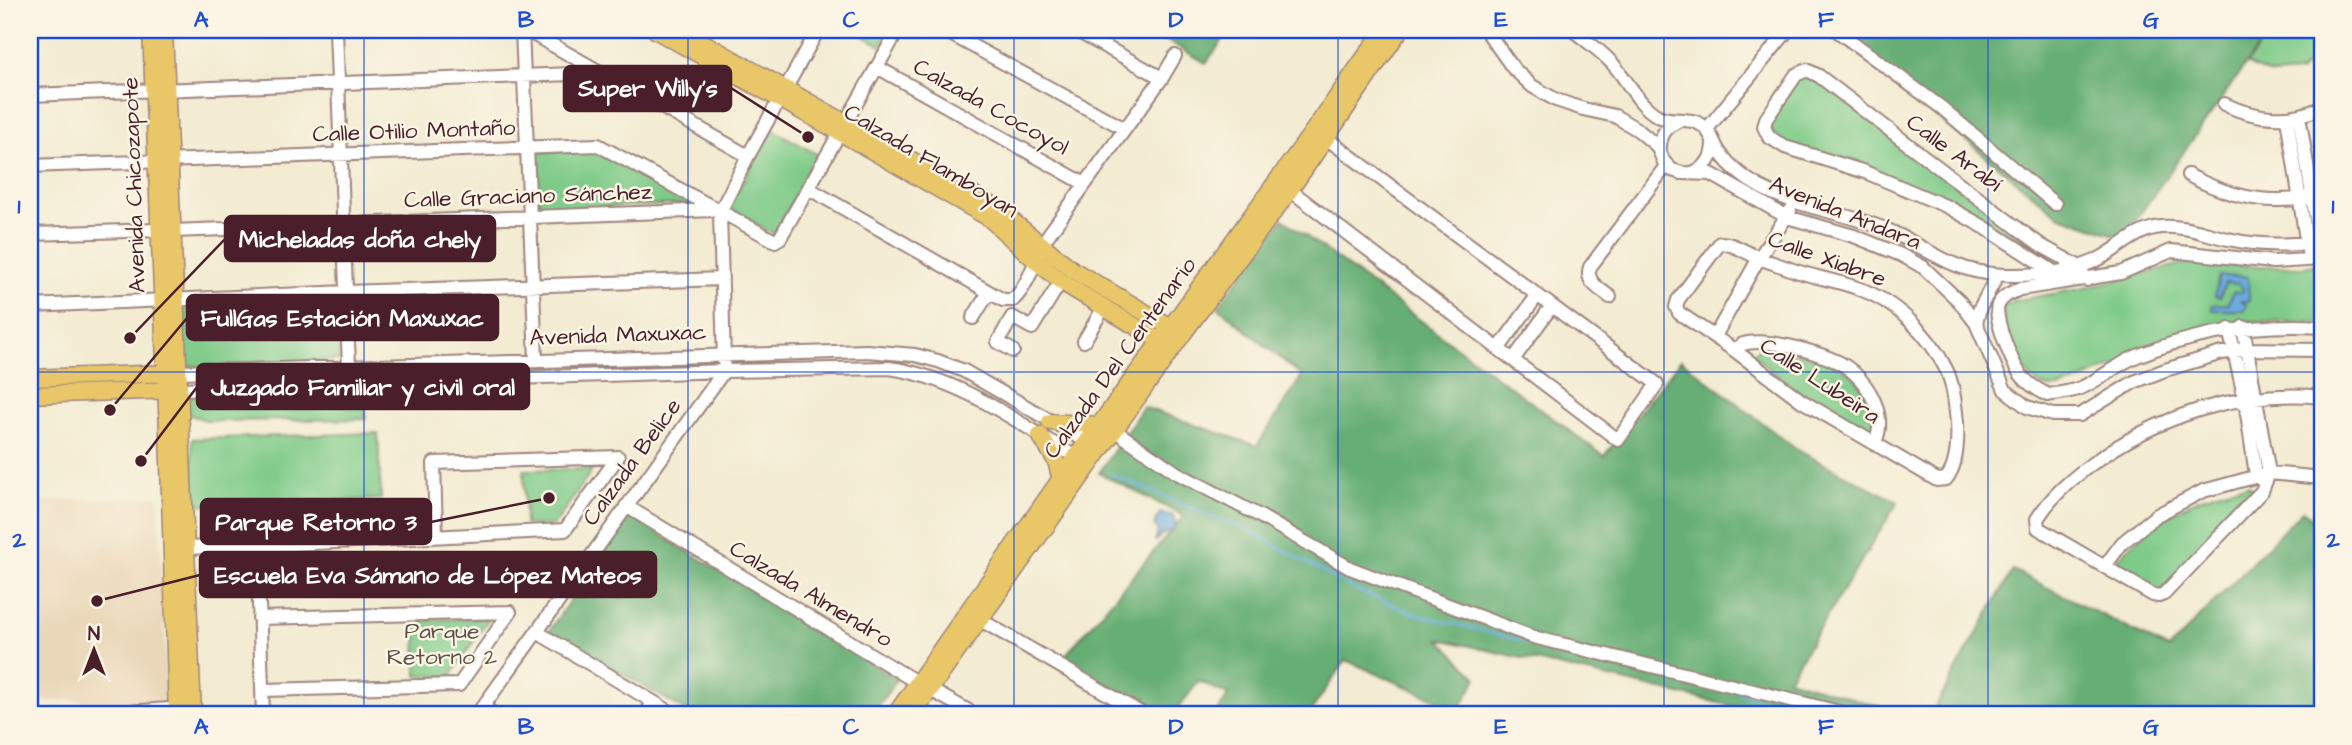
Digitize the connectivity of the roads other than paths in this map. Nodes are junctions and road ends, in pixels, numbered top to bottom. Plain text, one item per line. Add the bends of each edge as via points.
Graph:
1 (150, 30) edge
2 (164, 30) edge
3 (336, 30) edge
4 (524, 30) edge
5 (655, 30) edge
6 (681, 30) edge
7 (898, 30) edge
8 (943, 30) edge
9 (1075, 30) edge
10 (1384, 30) edge
11 (1399, 30) edge
12 (1486, 30) edge
13 (1573, 30) edge
14 (1788, 30) edge
15 (1836, 30) edge
16 (815, 31) edge
17 (1175, 56) dead end
18 (877, 67) junction
19 (599, 73) junction
20 (524, 76) junction
21 (1162, 78) junction
22 (340, 84) junction
23 (160, 91) junction
24 (783, 93) junction
25 (30, 94) edge
26 (2224, 104) dead end
27 (2322, 107) edge
28 (2293, 117) junction
29 (1680, 120) junction
30 (843, 127) junction
31 (1125, 128) junction
32 (1710, 135) junction
33 (1326, 138) junction
34 (528, 148) junction
35 (1660, 153) junction
36 (341, 156) junction
37 (748, 156) junction
38 (163, 160) junction
39 (30, 166) edge
40 (1667, 166) junction
41 (1692, 173) junction
42 (2188, 175) dead end
43 (1085, 184) junction
44 (808, 188) junction
45 (1290, 190) junction
46 (2317, 194) edge
47 (2299, 199) junction
48 (1795, 202) junction
49 (2054, 204) dead end
50 (718, 211) junction
51 (530, 217) junction
52 (1787, 217) junction
53 (344, 224) junction
54 (166, 230) junction
55 (30, 234) edge
56 (2316, 242) edge
57 (1041, 245) junction
58 (1759, 258) junction
59 (2318, 259) edge
60 (1036, 261) junction
61 (2078, 266) junction
62 (2054, 272) junction
63 (1997, 276) junction
64 (722, 279) junction
65 (2087, 280) junction
66 (1061, 281) junction
67 (533, 287) junction
68 (347, 292) junction
69 (989, 292) junction
70 (1537, 296) junction
71 (1610, 297) dead end
72 (169, 301) junction
73 (30, 306) edge
74 (1104, 307) junction
75 (1551, 307) junction
76 (1676, 307) joint
77 (973, 318) dead end
78 (1976, 323) junction
79 (2243, 327) junction
80 (2322, 327) edge
81 (2229, 330) junction
82 (1176, 331) junction
83 (1714, 336) junction
84 (1084, 341) dead end
85 (1166, 345) junction
86 (1499, 348) junction
87 (2247, 349) junction
88 (1734, 350) junction
89 (2322, 350) edge
90 (1013, 351) dead end
91 (2233, 351) junction
92 (724, 355) junction
93 (1513, 359) junction
94 (536, 360) junction
95 (349, 367) junction
96 (724, 371) junction
97 (172, 373) junction
98 (30, 379) edge
99 (990, 386) junction
100 (174, 390) junction
101 (30, 395) edge
102 (2322, 397) edge
103 (2251, 399) junction
104 (981, 401) junction
105 (1045, 428) junction
106 (1106, 428) junction
107 (1875, 442) junction
108 (1094, 445) junction
109 (1083, 461) junction
110 (2263, 478) junction
111 (2322, 478) edge
112 (1946, 479) joint
113 (1061, 480) junction
114 (626, 506) junction
115 (436, 535) junction
116 (257, 546) junction
117 (180, 548) junction
118 (2105, 566) junction
119 (974, 616) junction
120 (259, 618) junction
121 (537, 632) junction
122 (924, 686) junction
123 (262, 690) junction
124 (653, 703) junction
125 (480, 711) edge
126 (185, 712) edge
127 (83, 715) edge
128 (263, 715) edge
129 (496, 715) edge
130 (645, 715) edge
131 (675, 715) edge
132 (895, 715) edge
133 (912, 715) edge
134 (976, 715) edge
135 (1144, 715) edge
136 (1852, 715) edge

1 - 23 main road, Avenida Chicozapote
2 - 23 main road, Avenida Chicozapote
3 - 22 street
4 - 19 street
4 - 20 street
5 - 24 main road, Calzada Flamboyan
6 - 24 main road, Calzada Flamboyan
7 - 18 street
8 - 31 street
9 - 21 street
10 - 82 main road, Calzada Del Centenario
11 - 33 main road, Calzada Del Centenario
12 - 35 street via 1532,86 1556,100 1615,116 1638,130
13 - 29 street via 1611,61 1644,105 1659,116
14 - 32 street
15 - 49 street via 1942,108
16 - 24 street
17 - 21 street
18 - 30 street
18 - 43 street, Calzada Cocoyol
19 - 20 street
19 - 37 street
20 - 22 street
20 - 34 street
21 - 31 street
22 - 23 street
22 - 36 street
23 - 25 street
23 - 38 main road, Avenida Chicozapote
24 - 30 main road, Calzada Flamboyan
24 - 37 street
26 - 28 street via 2243,113
27 - 28 street
28 - 46 street
28 - 47 street
29 - 32 street via 1691,120
29 - 35 street via 1663,132
30 - 44 street
30 - 57 main road, Calzada Flamboyan via 995,207
30 - 60 main road, Calzada Flamboyan via 989,218
31 - 43 street
32 - 41 street via 1713,151 1709,161
32 - 48 street, Avenida Andara via 1739,173
33 - 45 main road, Calzada Del Centenario
33 - 70 street
34 - 36 street, Calle Otilio Montaño
34 - 50 street, Calle Otilio Montaño via 598,145
34 - 51 street
35 - 40 street
36 - 38 street, Calle Otilio Montaño
36 - 53 street
37 - 50 street
38 - 39 street, Calle Otilio Montaño
38 - 54 main road, Avenida Chicozapote
40 - 41 street, Avenida Andara
40 - 71 street via 1590,267 1590,281
41 - 52 street, Avenida Andara via 1711,174
42 - 47 street via 2243,197
43 - 57 street
44 - 50 street, Calle Otilio Montaño via 775,241
44 - 69 street
45 - 82 main road, Calzada Del Centenario
45 - 86 street
46 - 47 street
46 - 56 street
47 - 56 street
48 - 52 street
48 - 63 street, Avenida Andara via 1885,229 1954,265
50 - 51 street, Calle Graciano Sánchez
50 - 64 street
51 - 53 street, Calle Graciano Sánchez
51 - 67 street
52 - 58 street
52 - 78 street, Avenida Andara via 1854,236 1923,267
53 - 54 street, Calle Graciano Sánchez
53 - 68 street
54 - 55 street, Calle Graciano Sánchez
54 - 72 main road, Avenida Chicozapote
56 - 59 street
56 - 61 street, Avenida Andara via 2261,244 2158,227
57 - 60 street
57 - 82 main road, Calzada Flamboyan via 1073,270
58 - 76 street, Calle Xiabre via 1720,243
58 - 83 street
58 - 112 street, Calle Xiabre via 1881,298 1933,347 1947,371 1956,419 1952,472
59 - 65 street via 2273,262 2172,251 2121,273
60 - 66 main road, Calzada Flamboyan
60 - 69 street via 1013,300
61 - 62 street, Avenida Andara
61 - 62 street, Calle Arabí via 2042,246 1807,70 1796,75 1766,118 1769,137 1785,147 1948,207
61 - 65 street
62 - 63 street, Avenida Andara
63 - 78 street
64 - 67 street
64 - 92 street
65 - 81 street via 2020,289 1999,303 1997,312 2020,375 2048,395 2084,387 2135,357 2198,335
66 - 74 main road, Calzada Flamboyan
66 - 90 street via 1032,328 1012,317 998,342
67 - 68 street
67 - 94 street
68 - 72 street
68 - 95 street
69 - 77 street
70 - 75 street
70 - 86 street
72 - 73 street
72 - 97 main road, Avenida Chicozapote
74 - 84 street
74 - 85 main road, Calzada Flamboyan
75 - 93 street
75 - 93 street via 1657,384 1618,440
76 - 83 street, Calle Lubeira
78 - 91 street, Avenida Andara via 2005,390 2027,407 2053,415 2080,415 2134,382
79 - 80 street
79 - 81 street
79 - 87 street
81 - 91 street
82 - 85 main road, Calzada Del Centenario
83 - 88 street, Calle Lubeira
85 - 106 main road, Calzada Del Centenario
86 - 93 street
87 - 89 street, Avenida Andara
87 - 91 street, Avenida Andara
87 - 103 street
88 - 107 street, Calle Lubeira via 1802,401
88 - 107 street via 1743,344 1769,343 1839,362 1857,376 1875,403 1879,435
91 - 103 street
92 - 94 street, Avenida Maxuxac
92 - 96 street
92 - 99 street, Avenida Maxuxac via 867,351 915,355 964,371
94 - 95 street, Avenida Maxuxac
95 - 97 street, Avenida Maxuxac
96 - 100 street, Avenida Maxuxac
96 - 104 street, Avenida Maxuxac via 889,368 932,377
96 - 114 street, Calzada Belice
97 - 98 main road, Avenida Maxuxac
97 - 100 main road, Avenida Chicozapote
99 - 104 street
99 - 105 street, Avenida Maxuxac
100 - 101 main road, Avenida Maxuxac
100 - 117 main road, Avenida Chicozapote
102 - 103 street
103 - 110 street
103 - 118 street via 2211,406 2143,431 2062,487 2037,519 2038,528
104 - 105 street, Avenida Maxuxac
105 - 106 main road
105 - 108 street, Avenida Maxuxac
105 - 109 street, Avenida Maxuxac
105 - 113 main road
106 - 108 main road, Calzada Del Centenario
106 - 136 street via 1177,473 1350,568 1533,637
107 - 112 street, Calle Lubeira via 1937,480
108 - 109 main road, Calzada Del Centenario
109 - 113 main road, Calzada Del Centenario
109 - 119 main road, Calzada Del Centenario
110 - 111 street
110 - 118 street via 2203,491 2157,515 2122,542
110 - 118 street via 2262,491 2164,594 2153,595
113 - 119 main road, Calzada Del Centenario
114 - 121 street, Calzada Belice
114 - 122 street, Calzada Almendro
115 - 115 street via 433,463 618,457 565,530
115 - 116 street
116 - 117 street
116 - 120 street
117 - 126 main road, Avenida Chicozapote
119 - 122 main road, Calzada Del Centenario
119 - 135 street
120 - 123 street
120 - 123 street via 510,612 459,685
121 - 124 street
121 - 125 street, Calzada Belice
122 - 132 main road, Calzada Del Centenario
122 - 133 main road, Calzada Del Centenario
122 - 134 street, Calzada Almendro
123 - 128 street
124 - 130 street
124 - 131 street
125 - 129 street
126 - 127 street

